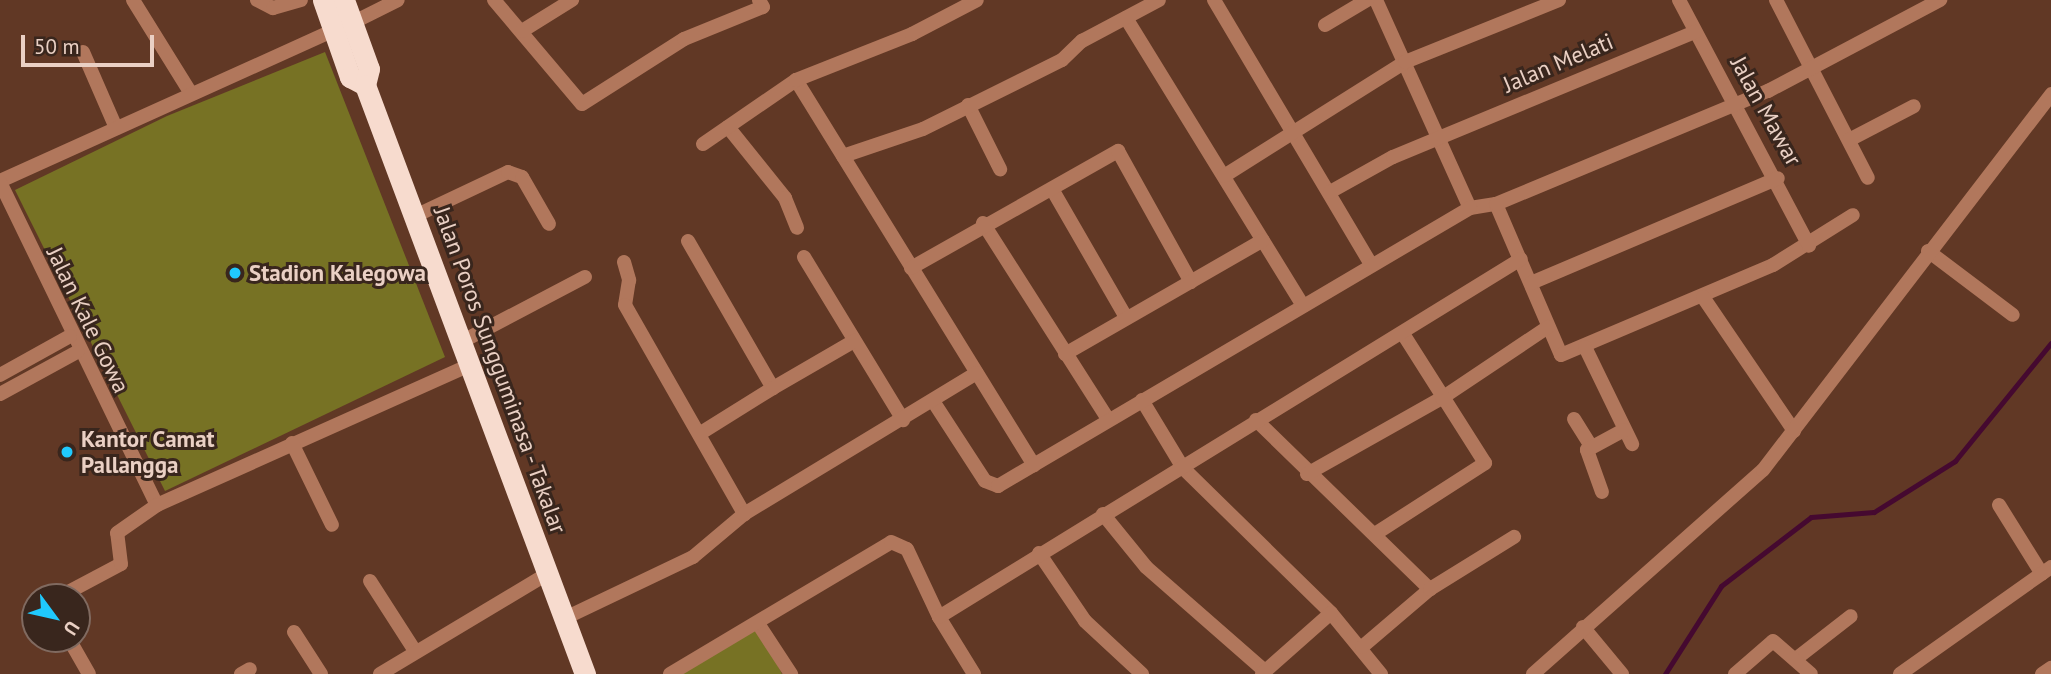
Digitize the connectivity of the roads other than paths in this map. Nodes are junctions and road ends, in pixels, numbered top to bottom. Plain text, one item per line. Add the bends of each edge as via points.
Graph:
1 (133, 0) edge
2 (257, 0) edge
3 (301, 0) edge
4 (323, 0) edge
5 (344, 0) edge
6 (398, 0) edge
7 (494, 0) edge
8 (572, 0) edge
9 (778, 0) edge
10 (976, 0) edge
11 (1159, 0) edge
12 (1214, 0) edge
13 (1367, 0) edge
14 (1376, 0) edge
15 (1559, 0) edge
16 (1679, 0) edge
17 (1776, 0) edge
18 (1940, 0) edge
19 (761, 3) edge
20 (1126, 18) junction
21 (1325, 25) dead end
22 (343, 27) junction
23 (522, 31) junction
24 (1695, 32) junction
25 (83, 52) dead end
26 (1405, 62) junction
27 (1811, 68) junction
28 (796, 80) junction
29 (190, 92) junction
30 (2051, 94) edge
31 (968, 105) junction
32 (1735, 105) junction
33 (1914, 106) dead end
34 (728, 127) junction
35 (116, 128) junction
36 (1293, 131) junction
37 (1438, 138) junction
38 (1849, 140) junction
39 (704, 144) dead end
40 (843, 156) junction
41 (1000, 169) dead end
42 (1224, 176) junction
43 (1778, 178) junction
44 (1868, 178) dead end
45 (0, 182) edge
46 (1052, 190) junction
47 (1330, 192) junction
48 (1496, 204) junction
49 (1470, 208) junction
50 (1853, 215) dead end
51 (415, 216) junction
52 (983, 223) junction
53 (549, 224) dead end
54 (797, 228) dead end
55 (1263, 240) junction
56 (688, 241) dead end
57 (1809, 246) junction
58 (1928, 251) junction
59 (804, 257) dead end
60 (1521, 259) junction
61 (624, 262) dead end
62 (1371, 264) junction
63 (911, 268) junction
64 (585, 277) dead end
65 (1191, 282) junction
66 (1531, 283) junction
67 (1703, 297) junction
68 (1303, 306) junction
69 (2013, 315) dead end
70 (1126, 317) junction
71 (1548, 327) junction
72 (1402, 334) junction
73 (70, 337) junction
74 (854, 341) junction
75 (461, 342) junction
76 (1585, 347) junction
77 (77, 352) junction
78 (1065, 354) junction
79 (470, 365) junction
80 (977, 373) junction
81 (2, 384) edge
82 (773, 388) junction
83 (1442, 398) junction
84 (1142, 400) junction
85 (933, 401) junction
86 (1107, 418) junction
87 (1574, 419) dead end
88 (903, 420) junction
89 (1256, 420) junction
90 (1624, 430) junction
91 (1794, 431) junction
92 (699, 434) junction
93 (292, 443) junction
94 (1632, 444) dead end
95 (1591, 446) junction
96 (1034, 465) junction
97 (1183, 468) junction
98 (1307, 474) junction
99 (1602, 492) dead end
100 (157, 505) junction
101 (1999, 505) dead end
102 (744, 514) junction
103 (1103, 514) junction
104 (332, 525) dead end
105 (1375, 534) junction
106 (1514, 537) dead end
107 (1039, 553) junction
108 (2046, 570) edge
109 (547, 574) junction
110 (370, 581) dead end
111 (85, 583) edge
112 (1430, 589) junction
113 (1331, 614) junction
114 (1851, 615) dead end
115 (939, 617) junction
116 (563, 619) junction
117 (758, 625) junction
118 (1583, 627) junction
119 (294, 632) dead end
120 (1362, 647) junction
121 (414, 648) junction
122 (77, 653) edge
123 (1797, 658) junction
124 (2051, 668) edge
125 (1264, 673) edge
126 (89, 674) edge
127 (321, 674) edge
128 (380, 674) edge
129 (585, 674) edge
130 (670, 674) edge
131 (791, 674) edge
132 (974, 674) edge
133 (1142, 674) edge
134 (1381, 674) edge
135 (1533, 674) edge
136 (1622, 674) edge
137 (1735, 674) edge
138 (1811, 674) edge
139 (1900, 674) edge
140 (2042, 674) edge

1 - 29 street
2 - 3 street via 273,8
4 - 22 highway, Jalan Poros Sungguminasa - Takalar
5 - 22 highway, Jalan Poros Sungguminasa - Takalar
6 - 22 street
7 - 23 street
8 - 23 street
9 - 19 street
10 - 28 street via 912,34
11 - 20 street
12 - 36 street
13 - 21 street
14 - 26 street
15 - 26 street
16 - 24 street, Jalan Mawar
17 - 27 street
18 - 27 street
19 - 23 street via 684,39 582,104 565,91
20 - 31 street via 1082,41 1062,61
20 - 42 street
22 - 29 street
22 - 51 highway, Jalan Poros Sungguminasa - Takalar via 350,77 365,85
24 - 32 street, Jalan Mawar
24 - 37 street, Jalan Melati
25 - 35 street
26 - 36 street
26 - 37 street
27 - 32 street
27 - 38 street
28 - 34 street
28 - 40 street
29 - 35 street
30 - 58 street
31 - 40 street via 923,129
31 - 41 street
32 - 43 street, Jalan Mawar
32 - 48 street
33 - 38 street
34 - 39 street
34 - 54 street via 785,198
35 - 45 street
36 - 42 street
36 - 47 street
37 - 47 street, Jalan Melati
37 - 49 street
38 - 44 street
40 - 63 street
42 - 55 street
43 - 57 street, Jalan Mawar
43 - 66 street
45 - 73 street, Jalan Kale Gowa
46 - 52 street
46 - 65 street via 1118,151
46 - 70 street
47 - 62 street
48 - 49 street
48 - 60 street
49 - 62 street
50 - 57 street
51 - 53 street via 514,173
51 - 75 highway, Jalan Poros Sungguminasa - Takalar
52 - 63 street
52 - 78 street
55 - 65 street
55 - 68 street
56 - 82 street
57 - 67 street
58 - 69 street
58 - 91 street
59 - 74 street
60 - 66 street
60 - 72 street
61 - 92 street via 625,305
62 - 68 street
63 - 80 street
64 - 75 street
65 - 70 street
66 - 71 street
67 - 76 street
67 - 91 street
68 - 84 street
70 - 78 street
71 - 76 street via 1561,355
71 - 83 street
72 - 83 street
72 - 89 street
73 - 77 street, Jalan Kale Gowa
73 - 81 street
74 - 82 street
74 - 88 street
75 - 79 highway, Jalan Poros Sungguminasa - Takalar
76 - 90 street
77 - 81 street
77 - 100 street, Jalan Kale Gowa
78 - 86 street
79 - 93 street
79 - 109 highway, Jalan Poros Sungguminasa - Takalar
80 - 85 street
80 - 96 street
82 - 92 street
83 - 98 street
83 - 105 street via 1485,463
84 - 86 street
84 - 97 street
85 - 88 street
85 - 96 street via 991,486
86 - 96 street
87 - 95 street
88 - 102 street
89 - 97 street
89 - 98 street
90 - 94 street
90 - 95 street
91 - 118 street via 1730,504
92 - 102 street
93 - 100 street
93 - 104 street
95 - 99 street via 1586,456
97 - 103 street
97 - 113 street
98 - 105 street
100 - 111 street via 117,533 121,564
101 - 108 street
102 - 116 street via 693,557
103 - 107 street
103 - 125 street via 1146,567
105 - 112 street
106 - 112 street
107 - 115 street
107 - 133 street via 1084,621
108 - 139 street
109 - 116 highway, Jalan Poros Sungguminasa - Takalar
109 - 121 street
110 - 121 street
112 - 120 street
113 - 120 street
113 - 125 street
114 - 123 street
115 - 117 street via 907,549 896,541
115 - 132 street
116 - 129 highway, Jalan Poros Sungguminasa - Takalar
117 - 130 street
117 - 131 street
118 - 135 street
118 - 136 street
119 - 127 street
120 - 134 street
121 - 128 street
122 - 126 street
123 - 137 street via 1770,642
123 - 138 street
124 - 140 street

